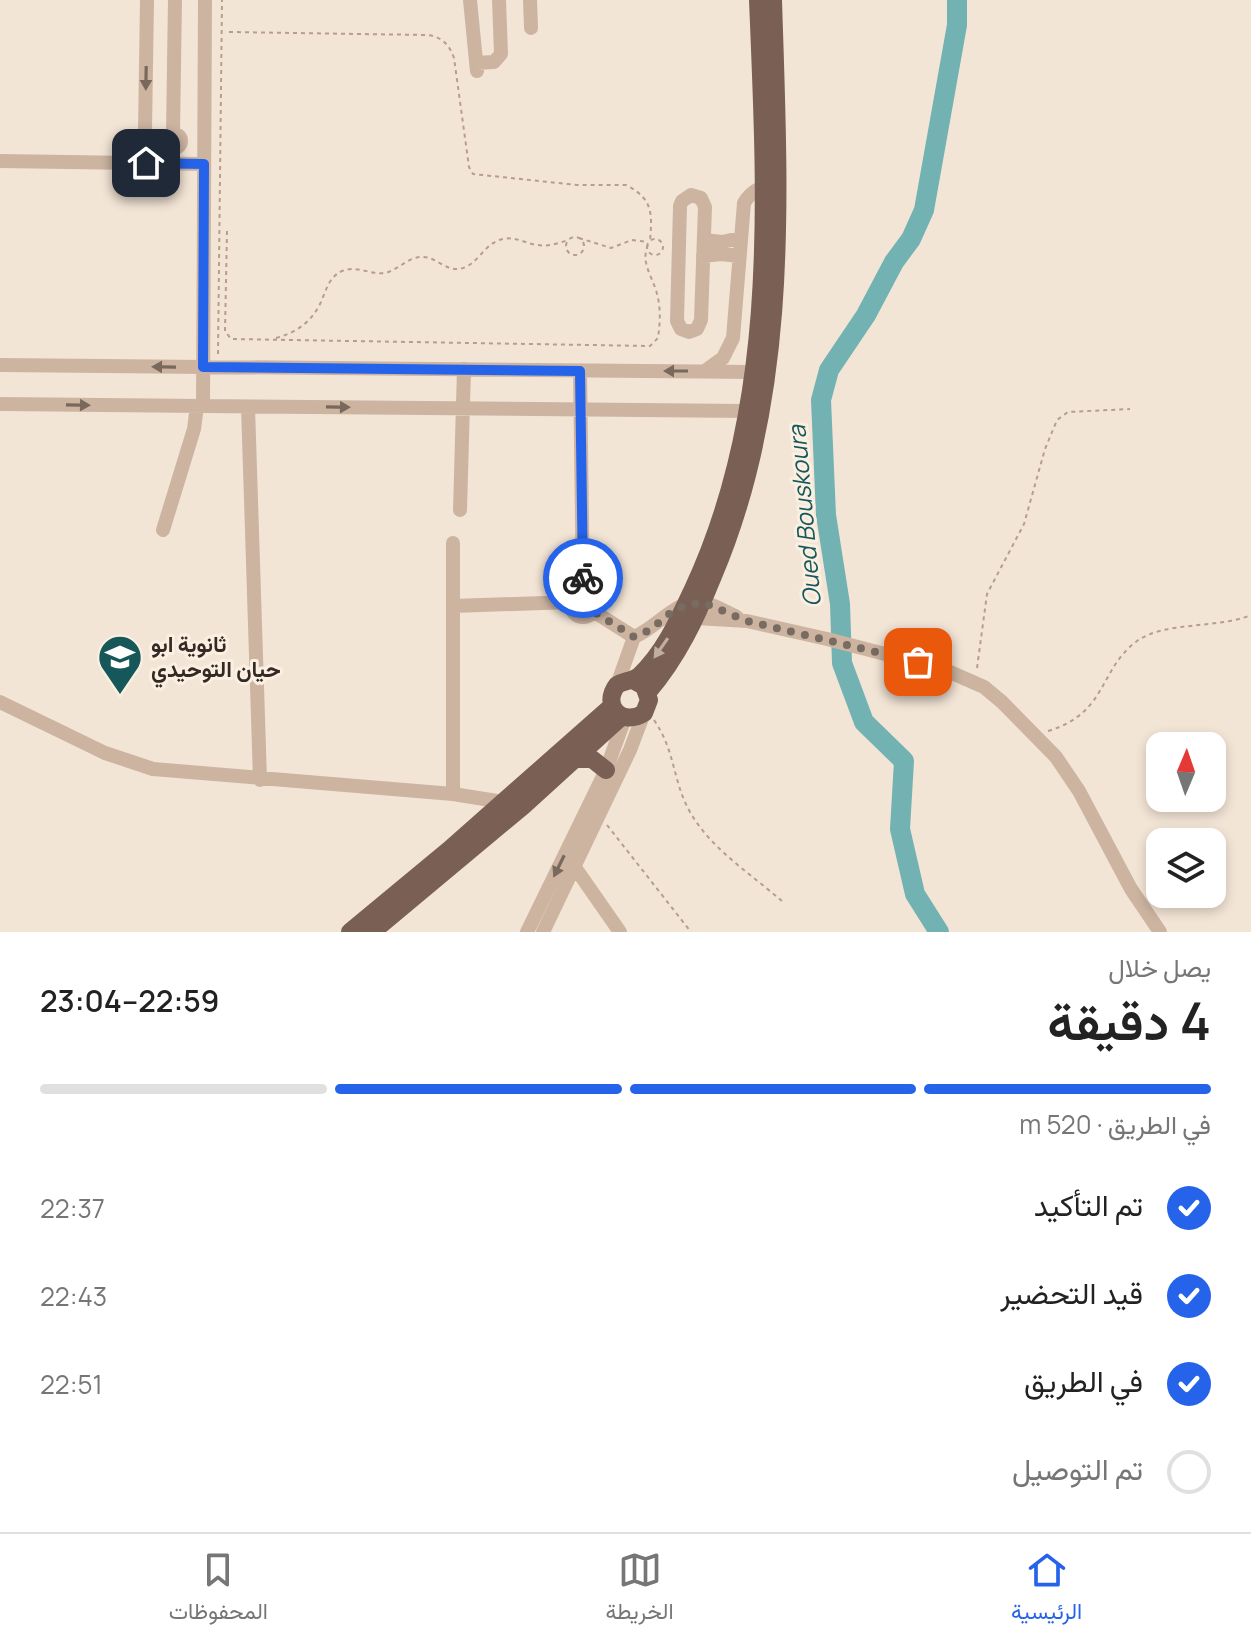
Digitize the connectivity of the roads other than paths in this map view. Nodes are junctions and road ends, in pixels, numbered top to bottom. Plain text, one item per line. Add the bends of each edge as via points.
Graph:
1 (147, 0) edge
2 (175, 0) edge
3 (205, 0) edge
4 (470, 0) edge
5 (499, 0) edge
6 (530, 0) edge
7 (758, 0) edge
8 (773, 0) edge
9 (531, 28) dead end
10 (0, 161) edge
11 (204, 164) junction
12 (771, 186) junction
13 (740, 238) junction
14 (704, 249) junction
15 (679, 250) junction
16 (739, 256) junction
17 (0, 365) edge
18 (203, 367) junction
19 (464, 369) junction
20 (580, 371) junction
21 (704, 371) junction
22 (754, 372) junction
23 (0, 404) edge
24 (200, 406) junction
25 (248, 407) junction
26 (462, 408) junction
27 (581, 410) junction
28 (746, 411) junction
29 (460, 510) dead end
30 (163, 530) dead end
31 (453, 543) dead end
32 (577, 598) junction
33 (453, 606) junction
34 (695, 608) junction
35 (593, 611) junction
36 (634, 637) junction
37 (0, 702) edge
38 (631, 703) junction
39 (574, 759) junction
40 (606, 770) junction
41 (260, 780) junction
42 (453, 794) junction
43 (503, 802) junction
44 (574, 866) junction
45 (350, 932) edge
46 (372, 932) edge
47 (527, 932) edge
48 (543, 932) edge
49 (620, 932) edge
50 (1160, 932) edge

1 -> 2 street via 149,138 170,137
3 - 11 street
4 - 5 street via 476,67 501,54
6 - 9 street
7 - 12 main road
8 - 12 main road
10 - 11 street
11 - 18 street
12 - 13 street via 749,195 744,203
12 - 22 main road
12 - 34 main road via 774,317 756,439 739,509
13 - 14 street
13 - 16 street
14 - 15 street
14 - 15 street via 704,202 696,195 686,197 680,206
14 - 15 street via 700,325 694,331 685,331 677,321
14 - 16 street
16 - 21 street via 731,346
18 -> 17 street
18 - 19 street
18 - 24 street
19 - 20 street
19 - 26 street
21 -> 20 street
20 - 27 street
21 - 22 street
22 - 28 main road
23 -> 24 street
24 - 25 street
24 - 30 street
25 -> 26 street
25 - 41 street
26 - 27 street
26 - 29 street
27 - 28 street
27 - 32 street
28 - 34 main road
31 - 33 street
32 - 33 street
32 - 35 street via 593,599
32 - 35 street via 572,610 578,616
33 - 42 street
34 - 36 street via 675,609
34 - 38 main road via 676,656
34 - 50 street via 918,662 974,681 1036,735 1067,773
35 - 36 street
36 - 38 street
37 - 41 street via 137,765
38 - 39 main road
38 - 40 street
38 - 43 main road
38 - 44 street via 630,750
39 - 40 main road via 592,759
39 - 46 main road
40 -> 47 street
41 - 42 street
42 - 43 street
43 - 45 main road
44 - 48 street
44 - 49 street

